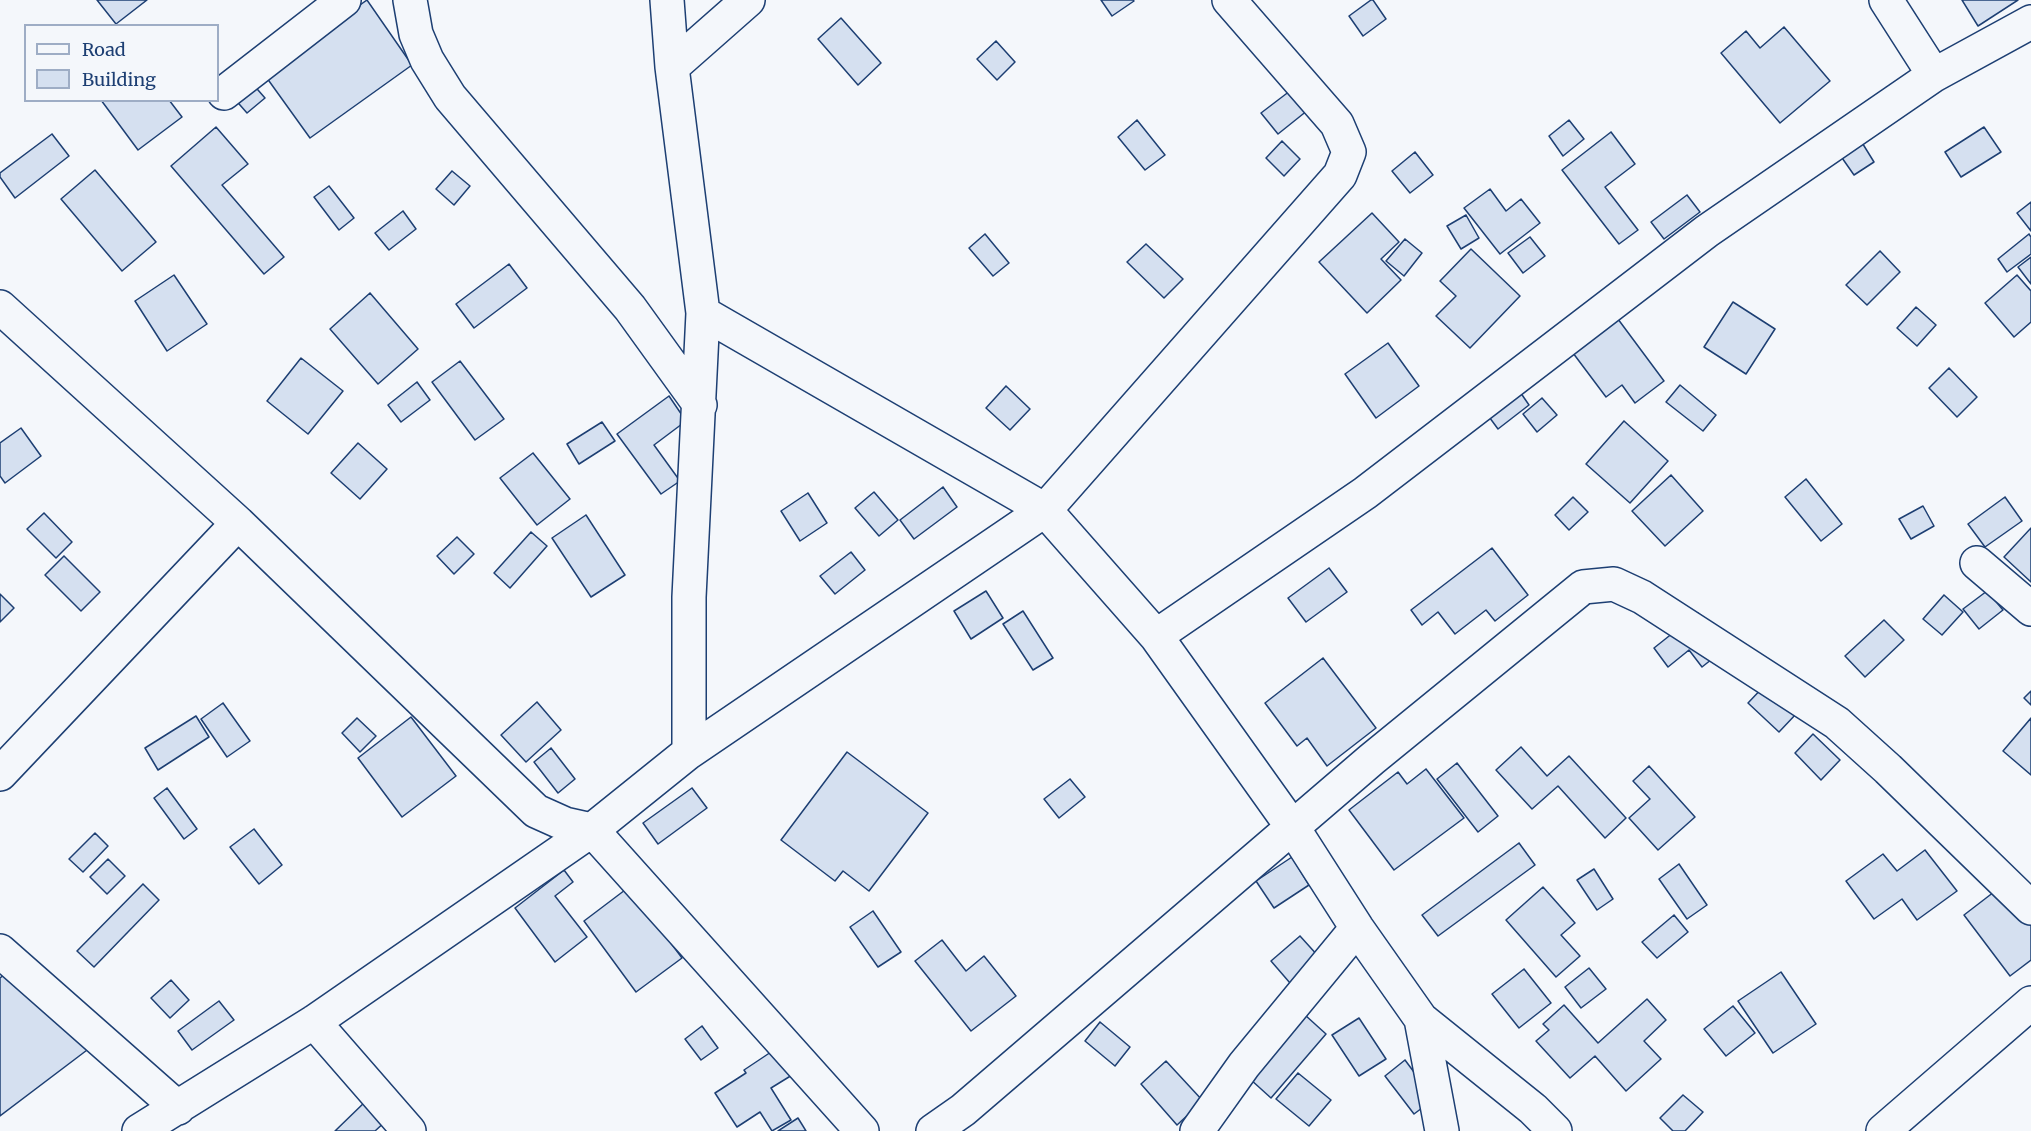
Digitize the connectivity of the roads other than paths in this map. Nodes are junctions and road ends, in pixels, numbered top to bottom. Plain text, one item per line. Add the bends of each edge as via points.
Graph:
1 (344, 0) edge
2 (410, 0) edge
3 (667, 0) edge
4 (748, 0) edge
5 (1229, 0) edge
6 (1886, 0) edge
7 (2031, 22) edge
8 (672, 67) junction
9 (1934, 75) junction
10 (225, 93) dead end
11 (0, 306) edge
12 (703, 313) junction
13 (700, 405) junction
14 (1045, 510) junction
15 (238, 523) junction
16 (1977, 564) dead end
17 (2031, 609) edge
18 (1156, 636) junction
19 (689, 752) junction
20 (0, 774) edge
21 (1293, 828) junction
22 (592, 830) junction
23 (2031, 908) edge
24 (1357, 928) junction
25 (0, 951) edge
26 (2031, 1003) edge
27 (1421, 1019) junction
28 (314, 1022) junction
29 (178, 1108) junction
30 (970, 1120) edge
31 (139, 1131) edge
32 (409, 1131) edge
33 (862, 1131) edge
34 (933, 1131) edge
35 (1197, 1131) edge
36 (1442, 1131) edge
37 (1555, 1131) edge
38 (1883, 1131) edge

1 - 10 street
2 - 13 street via 419,43 450,97 630,308
3 - 8 street
4 - 8 street
5 - 14 street via 1337,124 1349,152 1340,175
6 - 9 street
7 - 9 street
8 - 12 street
9 - 18 street via 1707,231 1365,493
11 - 15 street
12 - 13 street
12 - 14 street
13 - 19 street via 689,597
14 - 18 street
14 - 19 street
15 - 20 street
15 - 22 street via 536,811
16 - 17 street
18 - 21 street
19 - 22 street
21 - 23 street via 1583,588 1614,584 1642,597 1837,723
21 - 24 street
21 - 30 street
22 - 28 street
22 - 33 street
24 - 27 street
24 - 35 street via 1244,1065
25 - 29 street
26 - 38 street
27 - 36 street
27 - 37 street
28 - 29 street
28 - 32 street
29 - 31 street
30 - 34 street

